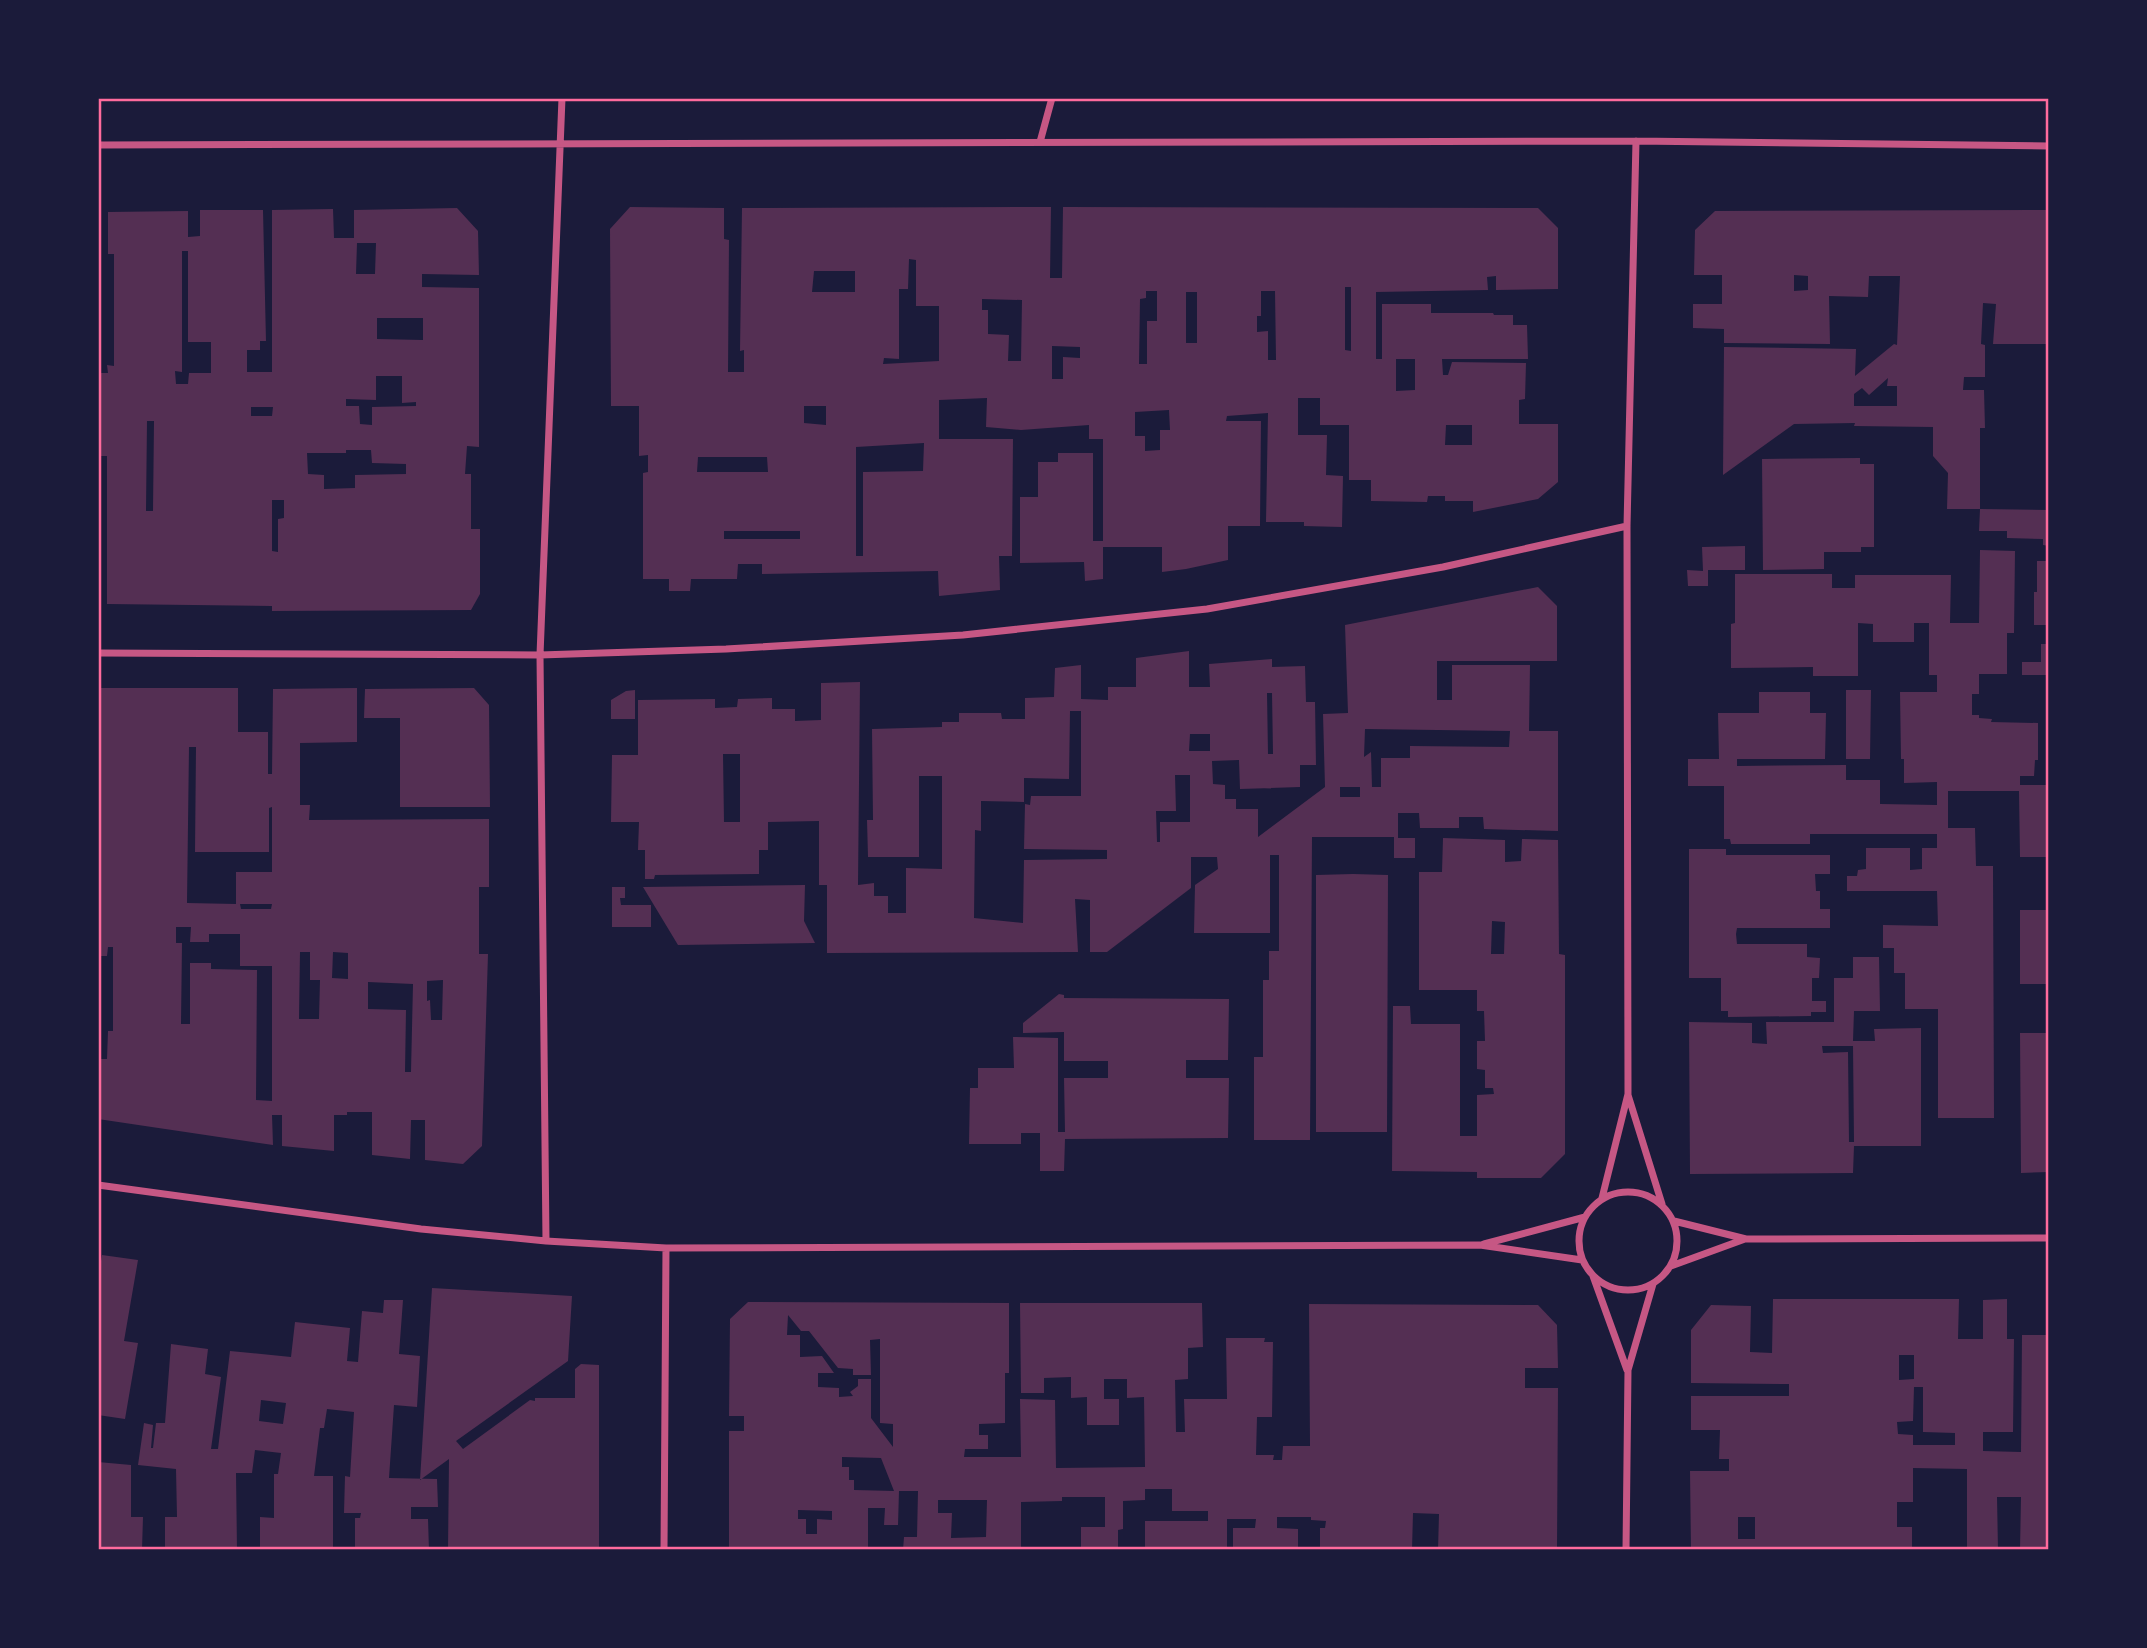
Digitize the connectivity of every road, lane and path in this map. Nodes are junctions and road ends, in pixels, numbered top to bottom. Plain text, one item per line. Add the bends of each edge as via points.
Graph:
1 (562, 98) edge
2 (1052, 98) edge
3 (1636, 141) junction
4 (1040, 142) junction
5 (98, 145) edge
6 (559, 145) junction
7 (2049, 146) edge
8 (1627, 526) junction
9 (98, 653) edge
10 (540, 655) junction
11 (1628, 1094) junction
12 (98, 1185) edge
13 (1602, 1198) junction
14 (1662, 1205) junction
15 (1585, 1217) junction
16 (1674, 1221) junction
17 (2049, 1238) edge
18 (1746, 1239) junction
19 (546, 1241) junction
20 (1480, 1245) junction
21 (666, 1248) junction
22 (1582, 1260) junction
23 (1671, 1266) junction
24 (1593, 1276) junction
25 (1653, 1284) junction
26 (1628, 1370) junction
27 (664, 1550) edge
28 (1626, 1550) edge

1 - 6 street
2 - 4 street
3 - 4 street
3 - 7 street
3 - 8 street
4 - 6 street
5 - 6 street
6 - 10 street
8 - 10 street via 1443,566 1207,609 963,635
8 - 11 street
9 - 10 street
10 - 19 street
11 - 13 street
11 - 14 street
12 - 19 street via 421,1229
13 - 14 street via 1634,1192
13 - 15 street
14 - 16 street
15 - 20 street
15 - 22 street via 1578,1238
16 - 18 street
16 - 23 street via 1677,1243
17 - 18 street
18 - 23 street
19 - 21 street
20 - 21 street
20 - 22 street
21 - 27 street
22 - 24 street
23 - 25 street
24 - 25 street via 1611,1287 1632,1290
24 - 26 street
25 - 26 street
26 - 28 street

